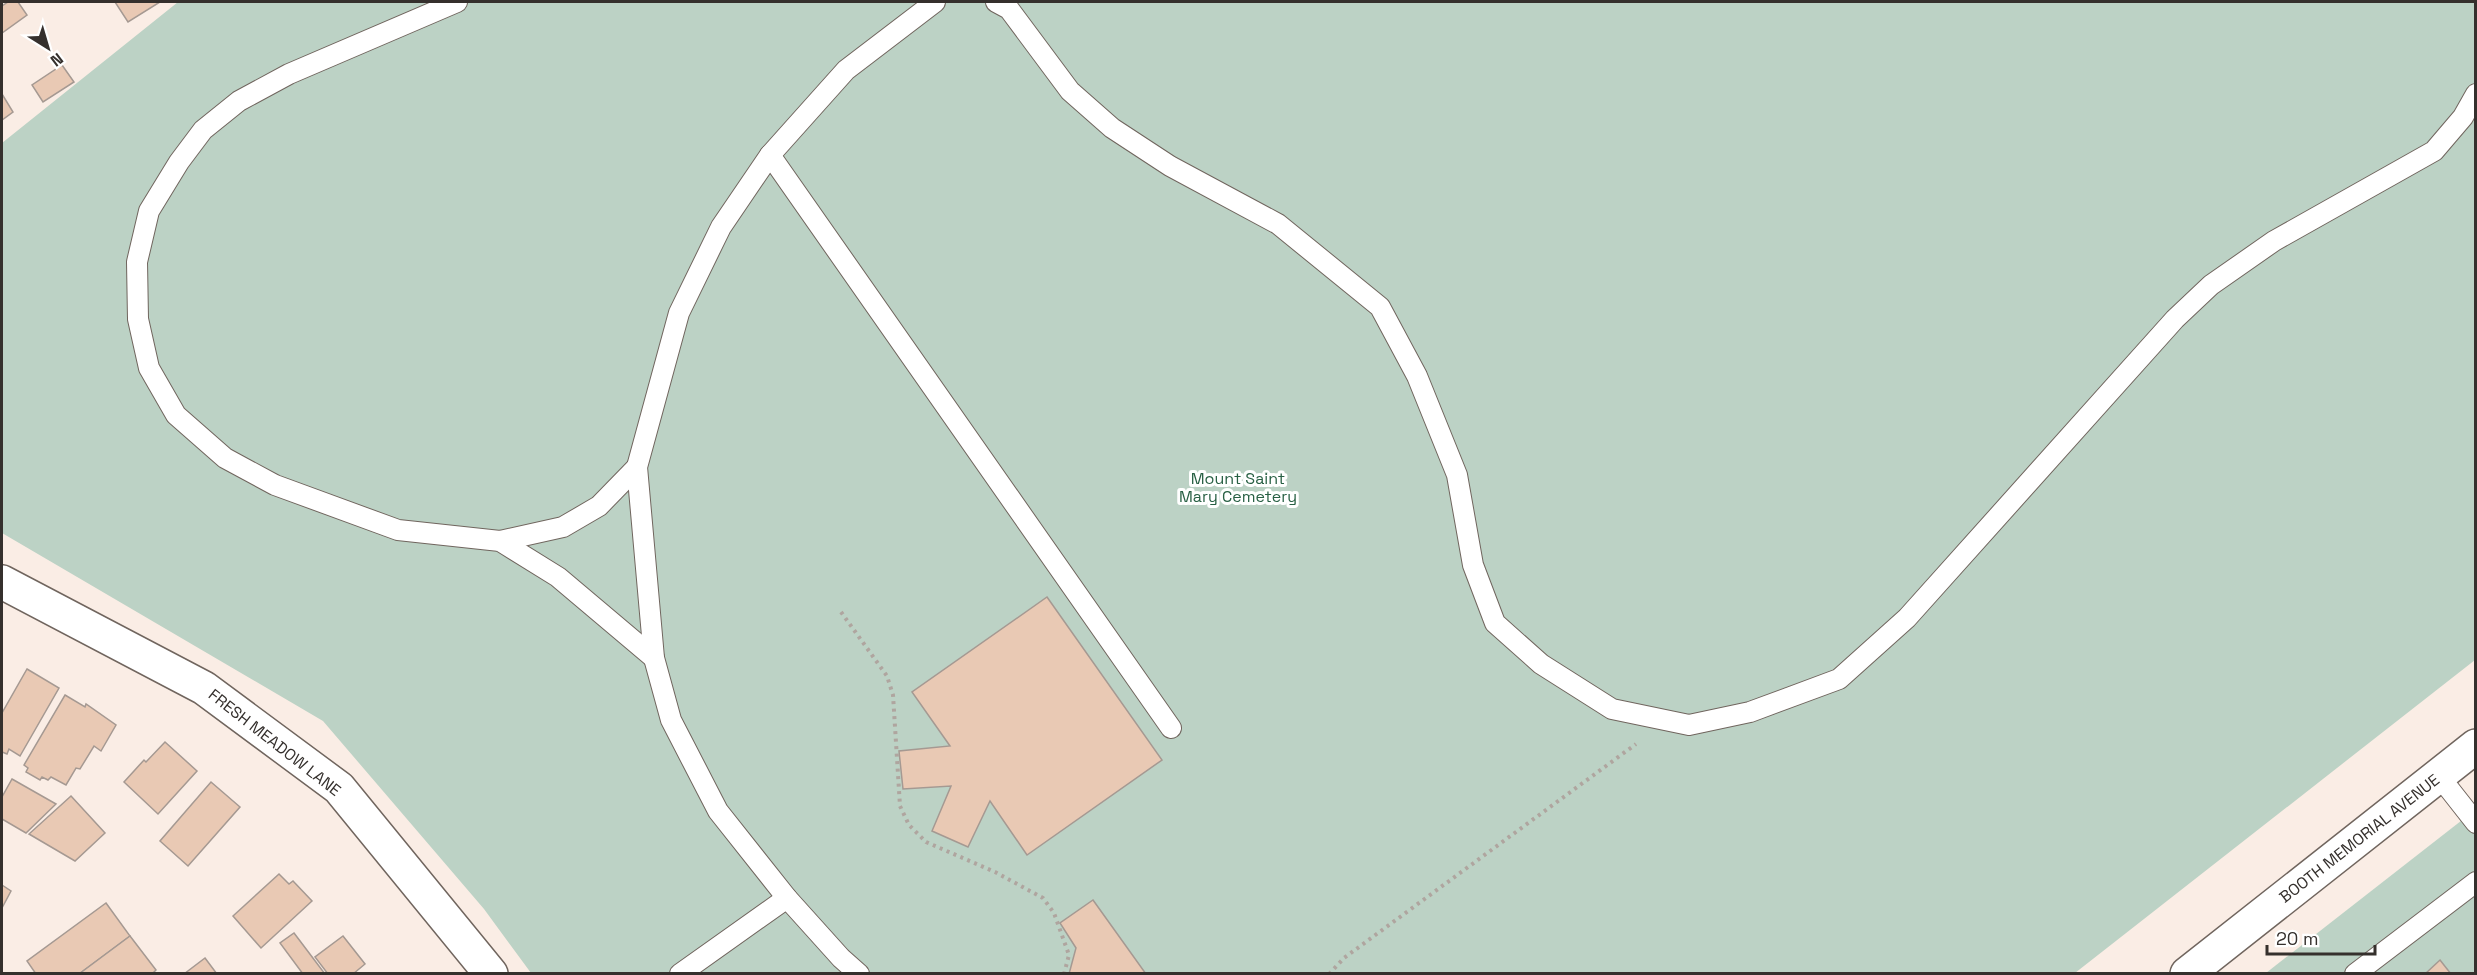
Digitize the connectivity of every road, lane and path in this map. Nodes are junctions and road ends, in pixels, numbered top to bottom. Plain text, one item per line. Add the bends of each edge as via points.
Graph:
1 (457, 2) edge
2 (935, 2) edge
3 (996, 2) edge
4 (2475, 94) edge
5 (770, 155) junction
6 (637, 467) junction
7 (500, 541) junction
8 (2, 582) edge
9 (841, 612) dead end
10 (654, 658) junction
11 (1669, 720) junction
12 (1172, 728) dead end
13 (2475, 746) edge
14 (2439, 776) junction
15 (2475, 823) edge
16 (2475, 882) edge
17 (787, 898) junction
18 (2204, 969) edge
19 (491, 974) edge
20 (680, 974) edge
21 (859, 974) edge
22 (1064, 974) edge
23 (1329, 974) edge
24 (2355, 974) edge

1 - 7 lane via 289,74 239,101 203,130 149,211 137,262 138,319 149,368 176,415 225,458 275,485 398,530
2 - 5 lane via 846,70
3 - 11 lane via 1009,9 1070,92 1112,128 1170,166 1278,224 1380,307 1417,376 1457,476 1473,565 1495,622 1541,664 1612,709
4 - 11 lane via 2463,117 2434,151 2274,241 2211,285 2175,319 1908,618 1839,679 1750,712 1689,725
5 - 6 lane via 721,227 680,313
5 - 12 lane
6 - 7 lane via 599,506 564,527
6 - 10 lane
7 - 10 lane via 558,577
8 - 19 street, FRESH MEADOW LANE via 204,688 339,788
9 - 22 path via 887,676 892,695 900,806 909,825 926,842 1043,898 1054,913 1068,955
10 - 17 lane via 671,720 718,811
11 - 23 path via 1344,958
13 - 14 street, BOOTH MEMORIAL AVENUE
14 - 15 lane
14 - 18 street, BOOTH MEMORIAL AVENUE
16 - 24 lane
17 - 20 lane
17 - 21 lane

